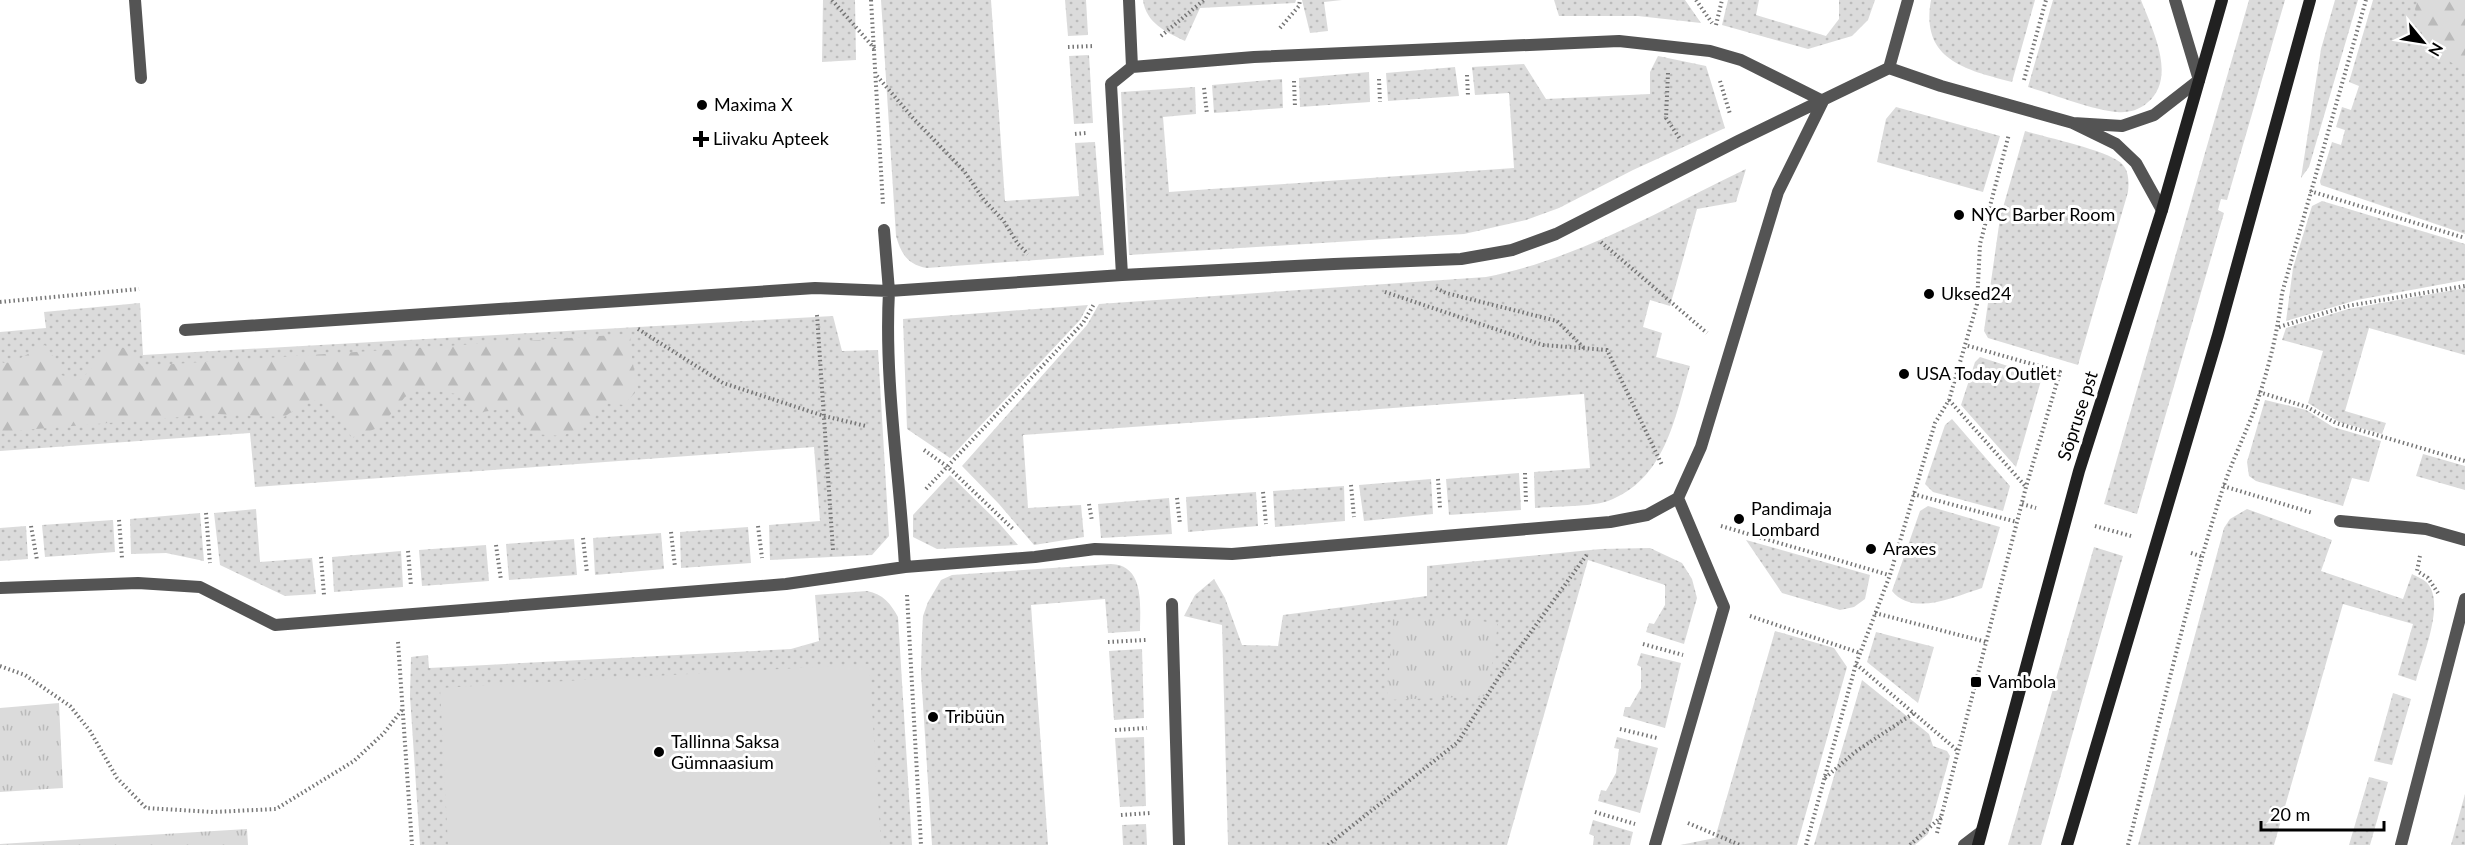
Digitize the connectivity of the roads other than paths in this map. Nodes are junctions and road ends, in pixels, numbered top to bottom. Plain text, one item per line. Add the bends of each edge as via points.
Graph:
1 (135, 0) edge
2 (1129, 0) edge
3 (1908, 0) edge
4 (2175, 0) edge
5 (2222, 0) edge
6 (2310, 0) edge
7 (1132, 67) junction
8 (1889, 68) junction
9 (141, 78) dead end
10 (2199, 80) junction
11 (1823, 101) junction
12 (2073, 123) junction
13 (2162, 210) junction
14 (884, 230) road end
15 (1116, 276) junction
16 (889, 291) junction
17 (185, 330) dead end
18 (1678, 498) junction
19 (2340, 521) road end
20 (2465, 540) edge
21 (905, 567) junction
22 (0, 588) edge
23 (2465, 599) edge
24 (1172, 604) dead end
25 (1981, 832) junction
26 (1179, 845) edge
27 (1655, 845) edge
28 (1964, 845) edge
29 (1978, 845) edge
30 (2067, 845) edge
31 (2400, 845) edge

1 - 9 street
2 - 7 street
3 - 8 street
4 - 10 street
5 - 10 main road, Sõpruse pst
6 - 30 main road via 2218,335
7 - 11 street via 1254,57 1619,41 1710,51 1741,60
7 - 15 street via 1111,84
8 - 11 street
8 - 12 street
10 - 12 street via 2154,115 2122,126
10 - 13 main road, Sõpruse pst
11 - 15 street via 1556,234 1512,250 1461,259
11 - 18 street via 1778,192 1701,447
12 - 13 street via 2116,144 2136,163
13 - 25 main road, Sõpruse pst via 2079,471
14 - 16 street
15 - 16 street
16 - 17 street via 815,288
16 - 21 street
18 - 21 street via 1647,514 1610,522 1232,554 1095,549
18 - 27 street via 1724,607
19 - 20 street via 2426,529
21 - 22 street via 786,584 275,625 200,587 124,583
23 - 31 street
24 - 26 street
25 - 28 street
25 - 29 main road, Sõpruse pst

